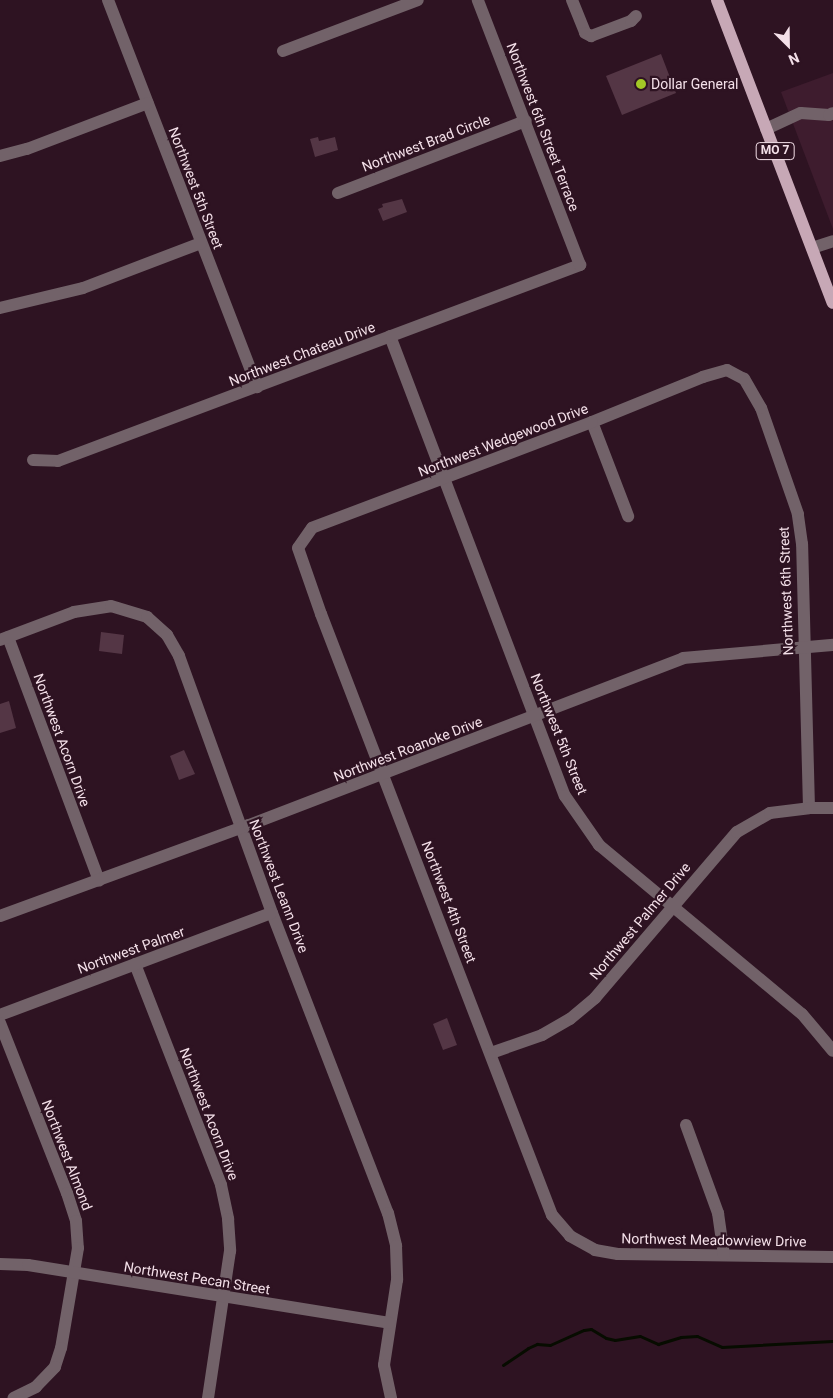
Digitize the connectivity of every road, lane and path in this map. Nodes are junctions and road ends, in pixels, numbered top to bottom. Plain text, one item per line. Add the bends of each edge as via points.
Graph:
1 (108, 0) edge
2 (418, 0) edge
3 (478, 0) edge
4 (572, 0) edge
5 (717, 0) edge
6 (636, 16) dead end
7 (283, 51) dead end
8 (148, 103) junction
9 (833, 113) edge
10 (526, 121) junction
11 (766, 129) junction
12 (0, 156) edge
13 (338, 193) dead end
14 (833, 241) edge
15 (201, 243) junction
16 (812, 248) junction
17 (580, 264) joint
18 (833, 302) edge
19 (0, 308) edge
20 (390, 336) junction
21 (727, 370) joint
22 (257, 387) junction
23 (592, 422) junction
24 (33, 460) dead end
25 (444, 479) junction
26 (628, 516) dead end
27 (298, 548) joint
28 (4, 638) edge
29 (833, 645) edge
30 (804, 649) junction
31 (535, 717) junction
32 (384, 774) junction
33 (809, 808) junction
34 (833, 808) edge
35 (241, 828) junction
36 (98, 881) junction
37 (672, 906) junction
38 (272, 913) junction
39 (0, 916) edge
40 (135, 964) junction
41 (0, 1015) edge
42 (0, 1023) edge
43 (833, 1051) edge
44 (491, 1053) junction
45 (686, 1125) dead end
46 (595, 1250) joint
47 (724, 1256) junction
48 (833, 1257) edge
49 (0, 1264) edge
50 (75, 1272) junction
51 (223, 1298) junction
52 (389, 1323) junction
53 (13, 1398) edge
54 (208, 1398) edge
55 (391, 1398) edge

1 - 8 street, Northwest 5th Street
2 - 7 street
3 - 10 street, Northwest 6th Street Terrace
4 - 6 street via 585,33 591,36 631,21
5 - 11 main road, MO 7
8 - 12 street via 27,149
8 - 15 street, Northwest 5th Street
9 - 11 street via 801,113
10 - 13 street, Northwest Brad Circle
10 - 17 street, Northwest 6th Street Terrace
11 - 16 main road, MO 7
14 - 16 street
15 - 19 street via 83,288
15 - 22 street, Northwest 5th Street
16 - 18 main road, MO 7
17 - 20 street, Northwest Chateau Drive
20 - 22 street, Northwest Chateau Drive
20 - 25 street, Northwest 5th Street
21 - 23 street, Northwest Wedgewood Drive
21 - 30 street, Northwest 6th Street via 744,379 761,408 798,514 802,544
22 - 24 street, Northwest Chateau Drive via 58,462
23 - 25 street, Northwest Wedgewood Drive
23 - 26 street
25 - 27 street, Northwest Wedgewood Drive via 312,528
25 - 31 street, Northwest 5th Street
27 - 32 street, Northwest 4th Street
28 - 35 street, Northwest Leann Drive via 74,612 111,606 147,617 167,635 179,656
28 - 36 street, Northwest Acorn Drive
29 - 30 street, Northwest Roanoke Drive
30 - 31 street, Northwest Roanoke Drive via 683,658
30 - 33 street, Northwest 6th Street
31 - 32 street, Northwest Roanoke Drive
31 - 37 street, Northwest 5th Street via 565,796 582,822 599,845
32 - 35 street, Northwest Roanoke Drive
32 - 44 street, Northwest 4th Street
33 - 34 street
33 - 37 street, Northwest Palmer Drive via 770,814 738,832
35 - 36 street, Northwest Roanoke Drive
35 - 38 street, Northwest Leann Drive
36 - 39 street, Northwest Roanoke Drive
37 - 43 street, Northwest 5th Street via 802,1014
37 - 44 street, Northwest Palmer Drive via 594,998 570,1019 542,1035
38 - 40 street, Northwest Palmer
38 - 52 street, Northwest Leann Drive via 388,1213 396,1246 397,1280
40 - 41 street, Northwest Palmer
40 - 51 street, Northwest Acorn Drive via 221,1186 230,1251
42 - 50 street, Northwest Almond via 76,1221 78,1248
44 - 46 street, Northwest 4th Street via 552,1215 570,1236
45 - 47 street via 718,1213
46 - 47 street, Northwest Meadowview Drive via 618,1254
47 - 48 street, Northwest Meadowview Drive
49 - 50 street, Northwest Pecan Street
50 - 51 street, Northwest Pecan Street
50 - 53 street, Northwest Almond via 55,1367 36,1387
51 - 52 street, Northwest Pecan Street
51 - 54 street, Northwest Acorn Drive
52 - 55 street, Northwest Leann Drive via 384,1366

